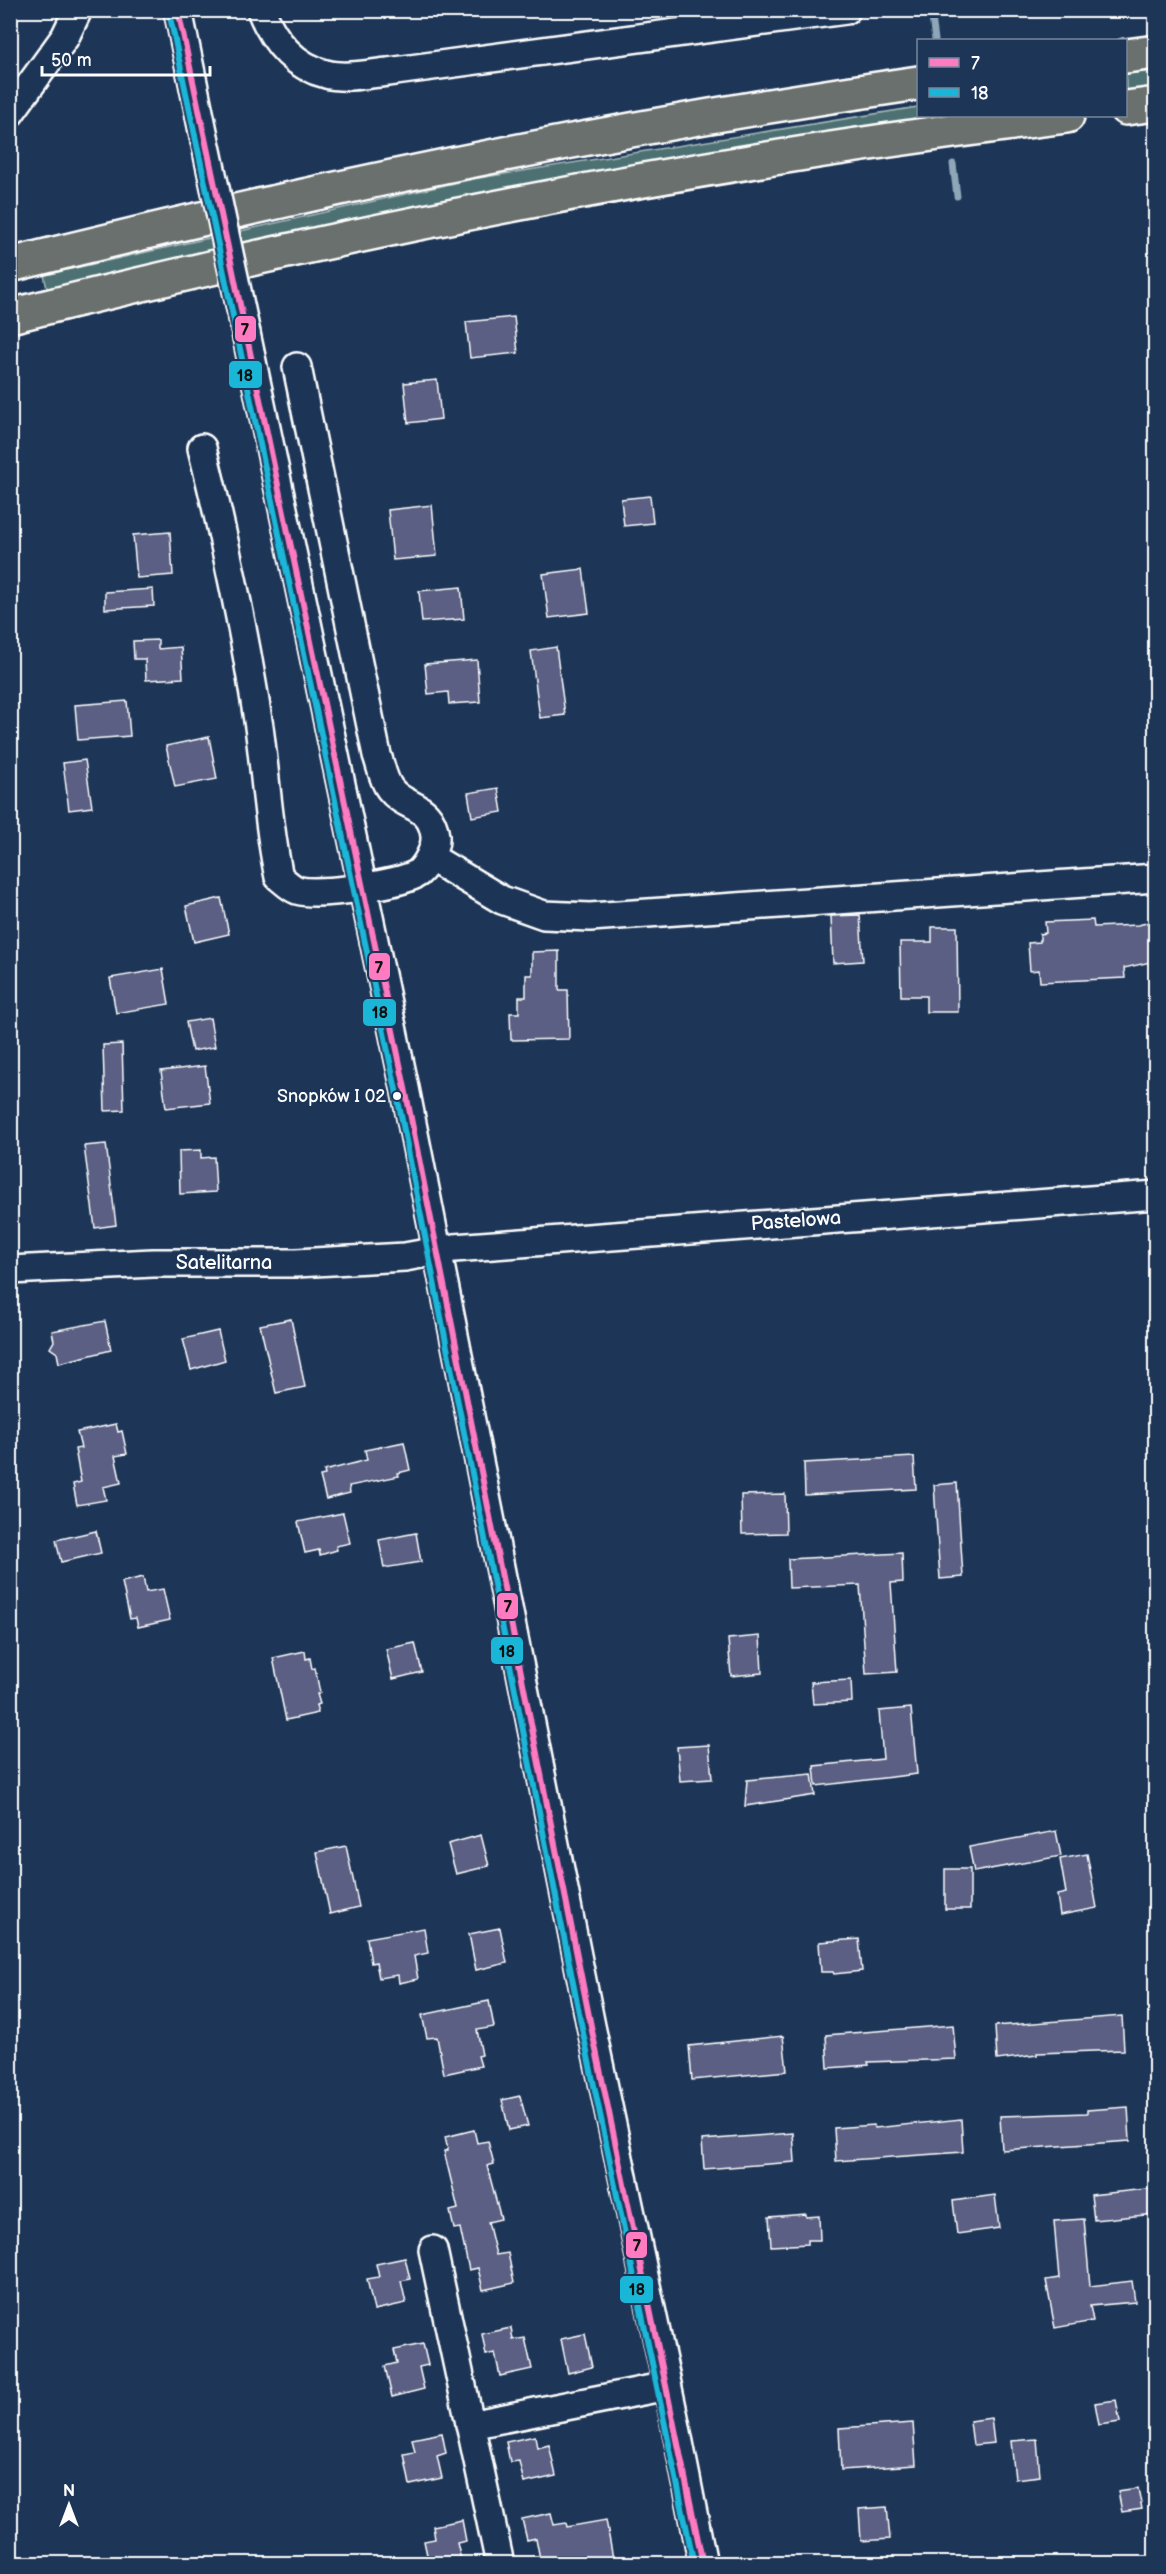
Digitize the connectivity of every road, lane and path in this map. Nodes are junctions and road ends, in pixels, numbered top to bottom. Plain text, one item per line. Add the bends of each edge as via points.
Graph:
1 (78, 10) edge
2 (178, 10) edge
3 (261, 10) edge
4 (846, 10) edge
5 (1155, 52) edge
6 (1127, 56) edge
7 (917, 83) edge
8 (1155, 104) edge
9 (1127, 108) edge
10 (10, 113) edge
11 (1060, 117) edge
12 (10, 265) edge
13 (10, 316) edge
14 (297, 367) dead end
15 (202, 448) dead end
16 (430, 857) junction
17 (1155, 878) edge
18 (362, 887) junction
19 (1155, 1195) edge
20 (437, 1251) junction
21 (10, 1270) edge
22 (433, 2250) dead end
23 (667, 2386) junction
24 (470, 2425) junction
25 (500, 2564) edge
26 (703, 2564) edge

1 - 10 street via 65,37
2 - 18 street, bridge
3 - 4 street via 272,36 287,52 304,66 327,75 388,72
5 - 6 highway
7 - 12 highway via 455,163 184,221
8 - 9 highway
11 - 13 highway via 704,170 474,212
14 - 16 street via 377,755 391,790 420,808 432,822 435,839
15 - 18 street via 234,585 259,727 279,877 296,890 322,893
16 - 17 street via 502,900 544,915 590,917
16 - 18 street via 419,872 403,880
18 - 20 street
19 - 20 street, Pastelowa
20 - 21 street, Satelitarna via 405,1257 296,1263 153,1263
20 - 23 street
22 - 24 street
23 - 24 street
23 - 26 street
24 - 25 street

